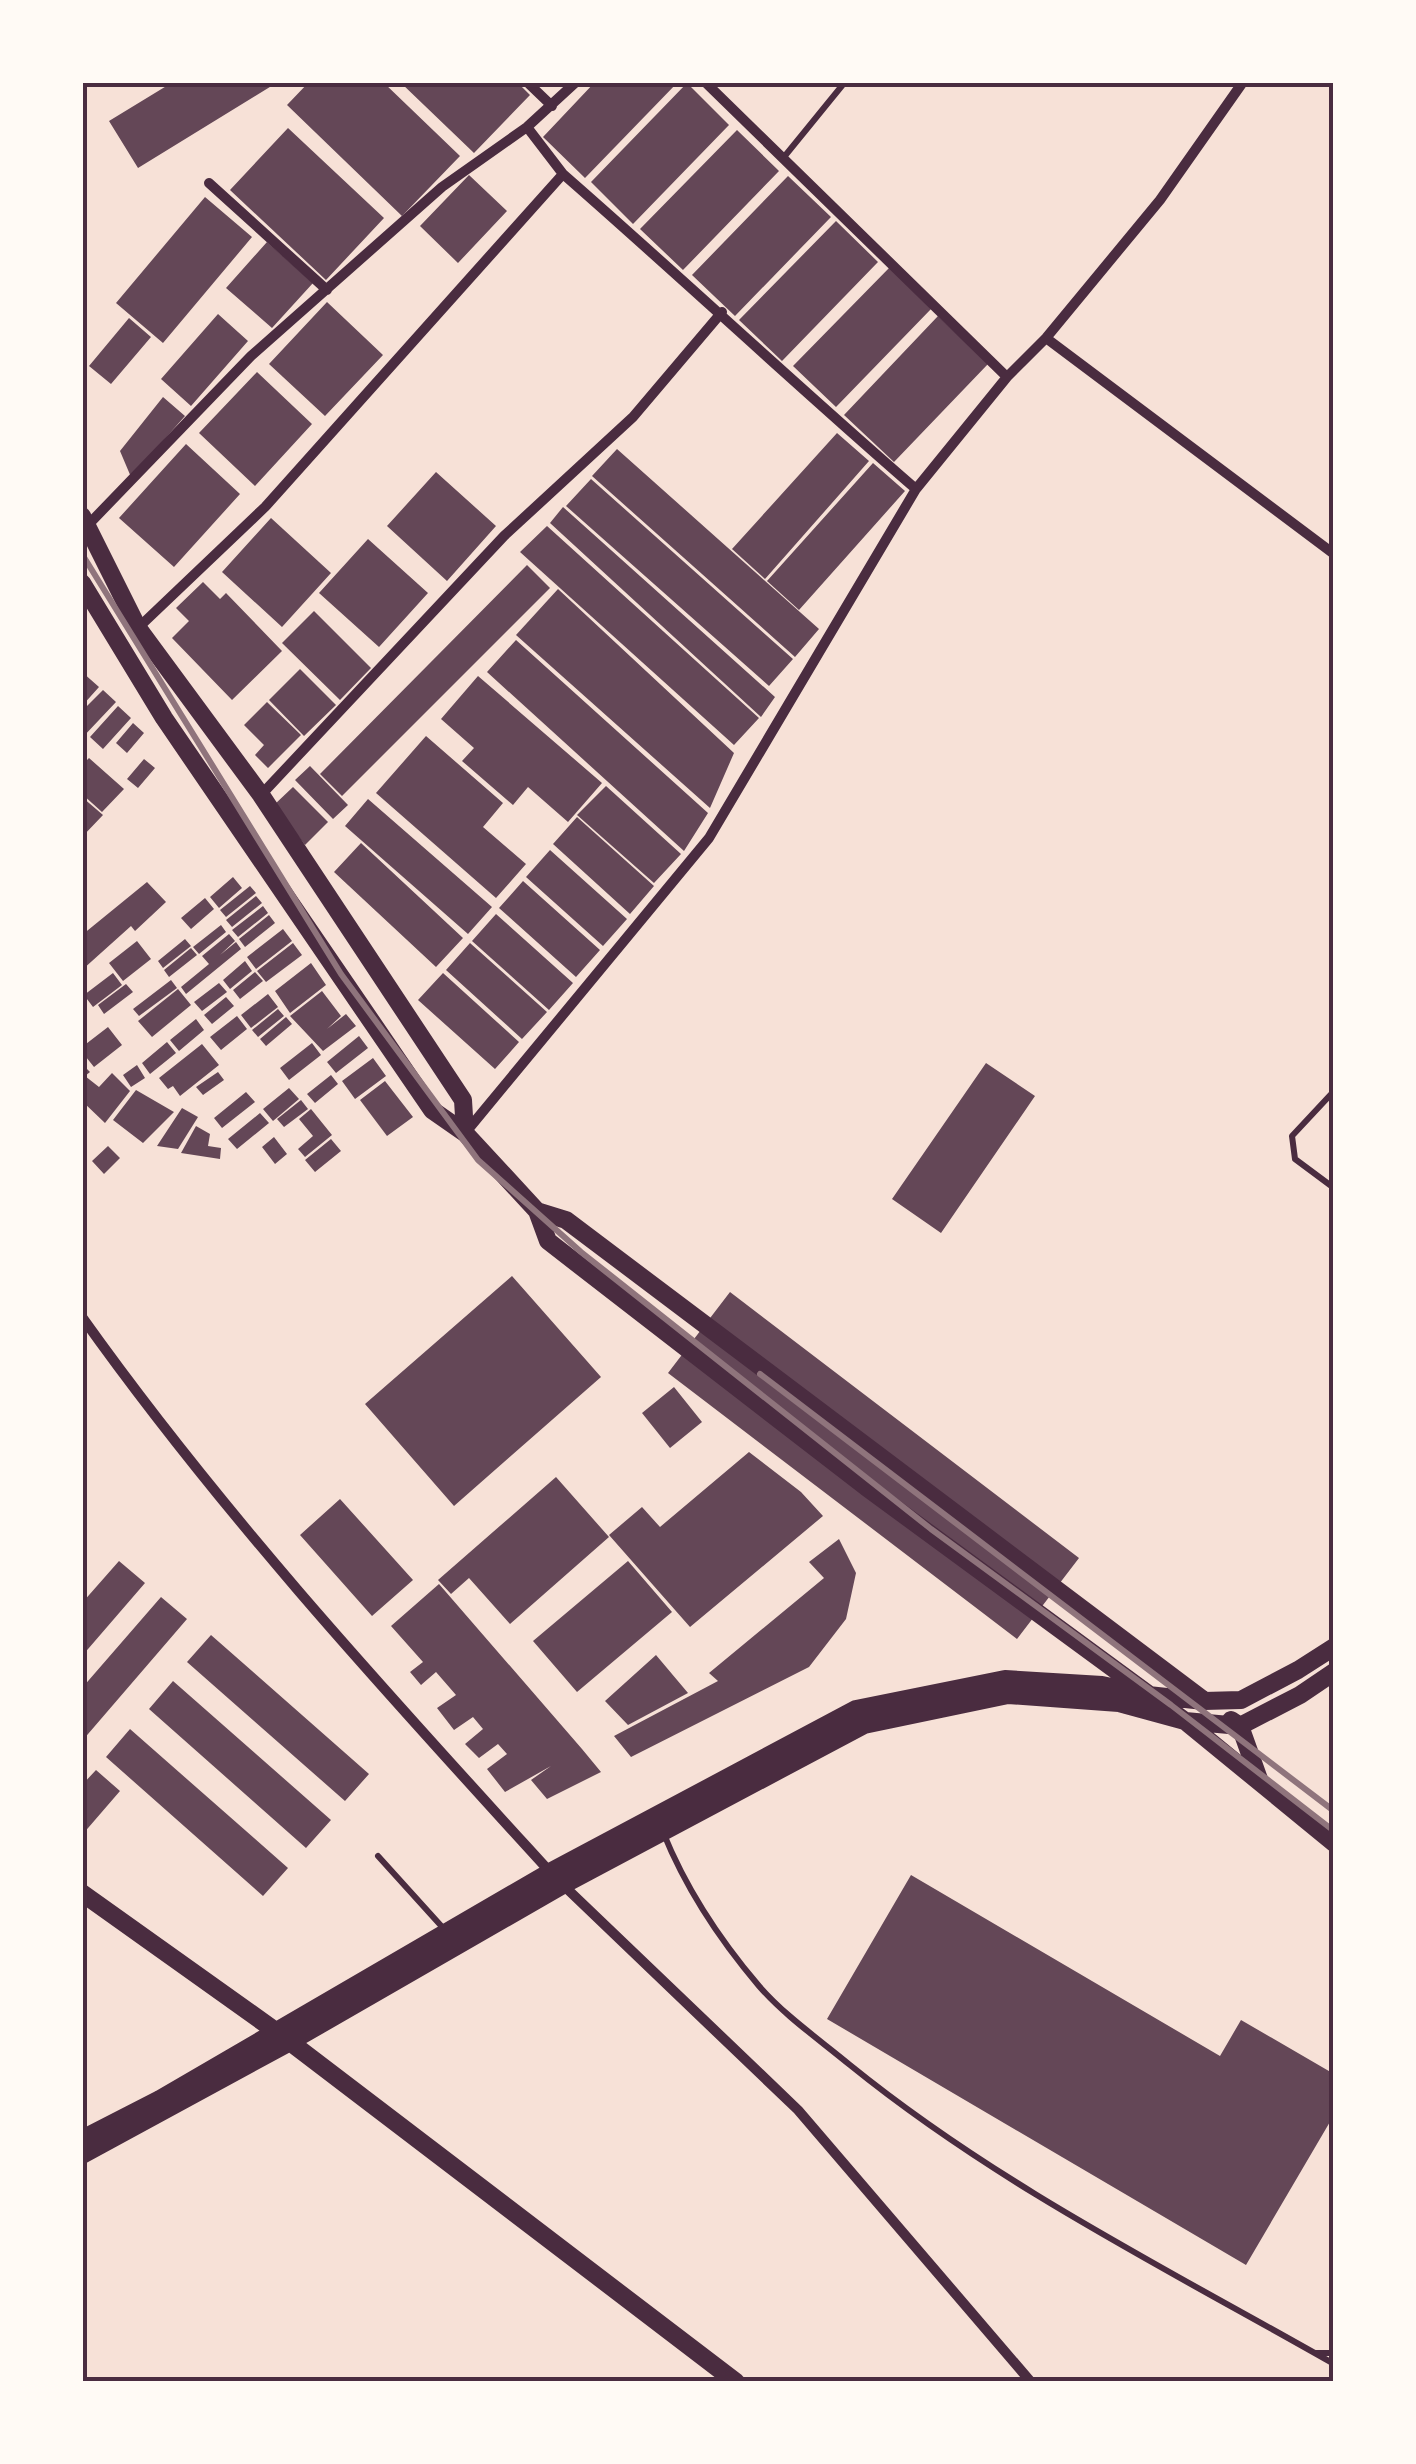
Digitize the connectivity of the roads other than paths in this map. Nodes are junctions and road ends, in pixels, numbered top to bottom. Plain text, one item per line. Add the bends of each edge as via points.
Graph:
1 (527, 82) edge
2 (576, 82) edge
3 (705, 82) edge
4 (846, 82) edge
5 (1243, 82) edge
6 (552, 106) junction
7 (527, 127) junction
8 (783, 158) junction
9 (564, 174) junction
10 (209, 183) dead end
11 (327, 290) junction
12 (722, 312) junction
13 (1046, 338) junction
14 (1007, 377) junction
15 (916, 489) junction
16 (85, 520) edge
17 (1334, 554) edge
18 (82, 584) edge
19 (138, 628) junction
20 (261, 795) junction
21 (1334, 1090) edge
22 (465, 1133) junction
23 (1334, 1188) edge
24 (537, 1212) junction
25 (82, 1317) edge
26 (1334, 1646) edge
27 (1314, 1660) junction
28 (1330, 1675) edge
29 (1148, 1695) junction
30 (1204, 1701) junction
31 (1186, 1721) junction
32 (1240, 1726) junction
33 (1260, 1782) junction
34 (662, 1831) junction
35 (1334, 1842) edge
36 (378, 1856) dead end
37 (556, 1879) junction
38 (82, 1893) edge
39 (452, 1939) junction
40 (284, 2037) junction
41 (82, 2139) edge
42 (82, 2155) edge
43 (1314, 2353) junction
44 (1334, 2353) edge
45 (1334, 2364) edge
46 (736, 2382) edge
47 (1031, 2382) edge

1 - 6 street
2 - 6 street
3 - 8 street
4 - 8 lane
5 - 13 street via 1160,200
6 - 7 street
7 - 9 street
7 - 11 street via 442,187
8 - 14 street
9 - 12 street
9 - 19 street via 264,507
10 - 11 street
11 - 16 street
12 - 15 street
12 - 20 street via 632,416 504,536
13 - 14 street
13 - 17 street
14 - 15 street
15 - 22 street via 709,838
16 - 19 main road
18 - 22 main road via 164,718 432,1110
19 - 20 main road
20 - 22 main road via 464,1100
21 - 23 lane via 1292,1136 1295,1160
22 - 24 main road
24 - 29 main road via 548,1241
24 - 30 main road via 566,1220
25 - 37 street via 144,1405 327,1627
26 - 27 main road
27 - 28 main road
27 - 30 main road via 1241,1700
28 - 32 main road
29 - 30 main road
29 - 31 main road
29 - 37 main road via 1005,1679 856,1709
30 - 32 main road
31 - 32 main road
31 - 33 main road
31 - 34 main road via 1118,1704 1008,1696 864,1725
32 - 33 main road
33 - 35 main road
34 - 37 main road
34 - 43 lane via 702,1911 761,1988 881,2090 1086,2226
36 - 39 lane
37 - 39 main road
37 - 47 street via 798,2110
38 - 40 main road
39 - 40 main road
40 - 41 main road
40 - 42 main road
40 - 46 main road
43 - 44 lane
43 - 45 lane

